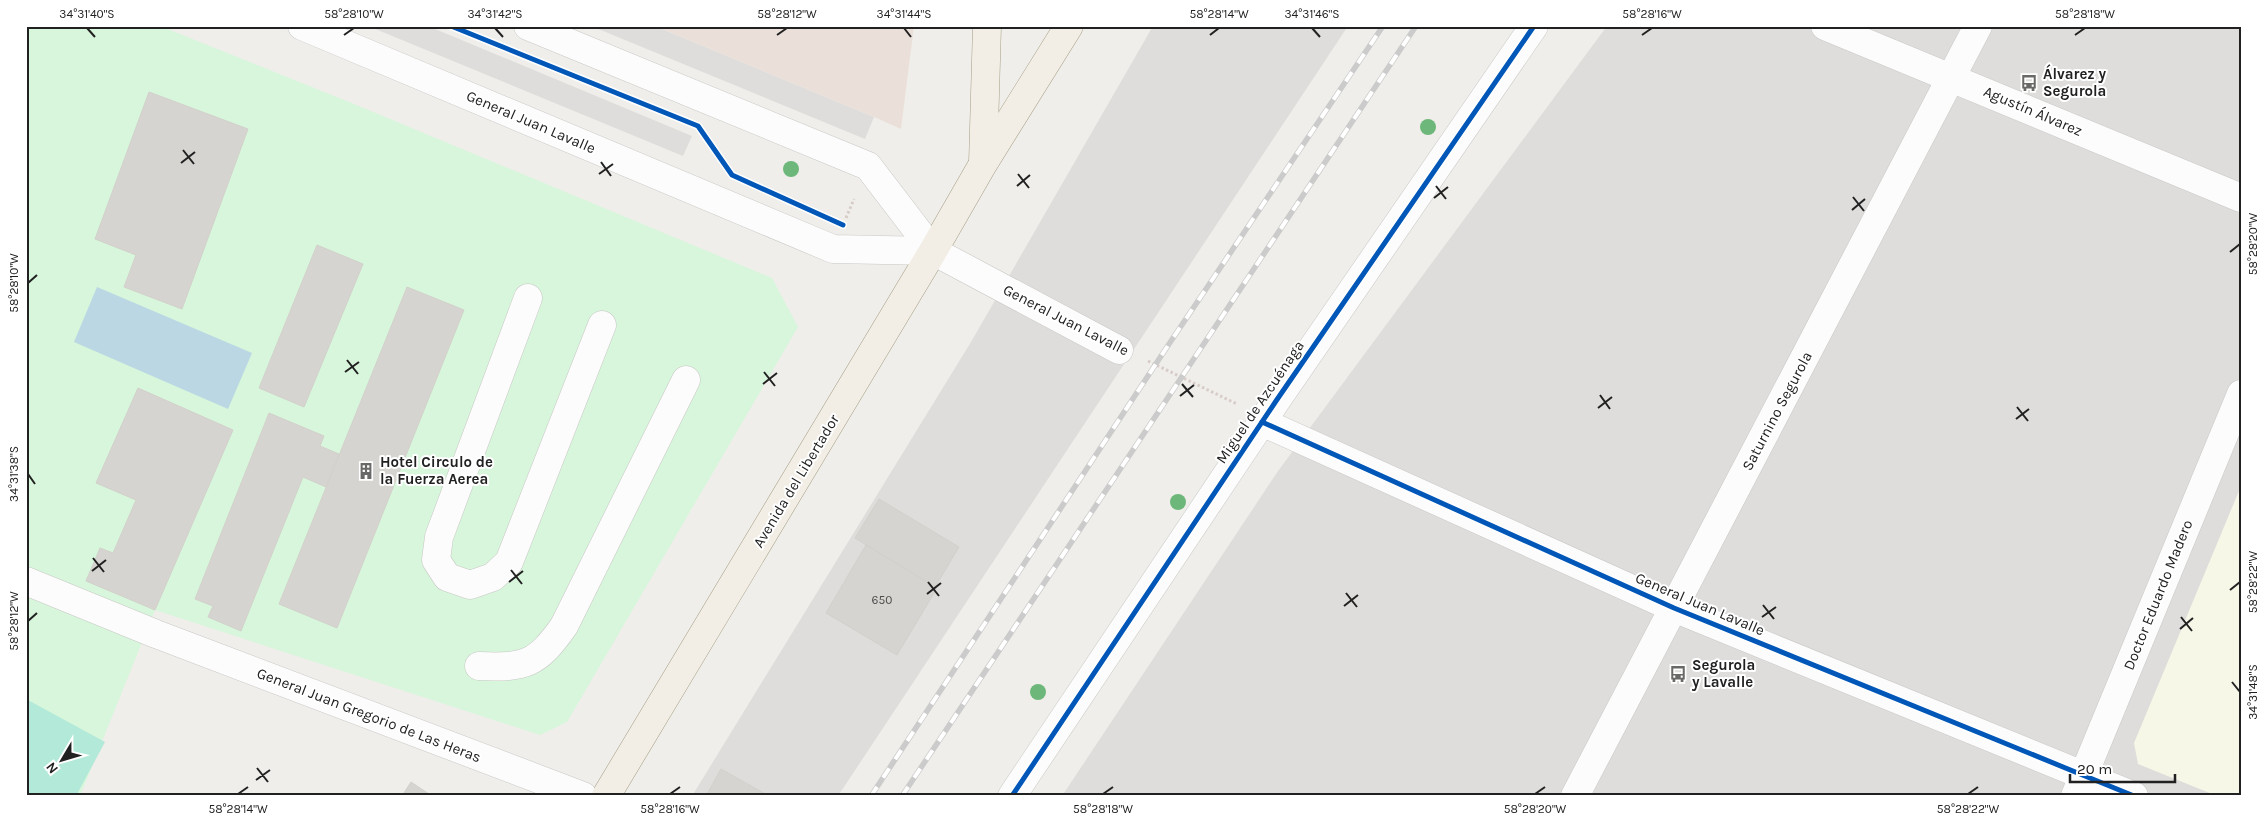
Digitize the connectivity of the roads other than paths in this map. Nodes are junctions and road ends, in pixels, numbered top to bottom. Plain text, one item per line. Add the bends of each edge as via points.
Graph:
1 (302, 26) edge
2 (528, 26) edge
3 (987, 26) edge
4 (1069, 26) edge
5 (1534, 26) edge
6 (1825, 26) edge
7 (1978, 26) edge
8 (1951, 77) junction
9 (983, 164) junction
10 (2241, 198) edge
11 (933, 251) junction
12 (528, 298) dead end
13 (602, 325) dead end
14 (1119, 350) road end
15 (686, 380) dead end
16 (2241, 394) edge
17 (1262, 422) junction
18 (26, 580) edge
19 (1674, 608) junction
20 (479, 666) dead end
21 (2079, 785) edge
22 (583, 796) edge
23 (606, 796) edge
24 (1012, 796) edge
25 (1575, 796) edge
26 (2134, 796) edge

1 - 11 street, General Juan Lavalle via 833,249
2 - 11 street, General Juan Lavalle via 868,166
3 - 9 main road, Avenida del Libertador
4 - 9 main road, Avenida del Libertador
5 - 17 street, Miguel de Azcuénaga
6 - 8 street, Agustín Álvarez
7 - 8 street, Saturnino Segurola
8 - 10 street, Agustín Álvarez
8 - 19 street, Saturnino Segurola
9 - 11 main road, Avenida del Libertador
11 - 14 street, General Juan Lavalle
11 - 23 main road, Avenida del Libertador
12 - 13 street via 439,538 436,560 447,577 470,585 493,577 509,562
15 - 20 street via 564,626 548,649 528,662 504,667
16 - 21 street, Doctor Eduardo Madero
17 - 19 street, General Juan Lavalle
17 - 24 street, Miguel de Azcuénaga
18 - 22 street, General Juan Gregorio de Las Heras via 156,634
19 - 21 street, General Juan Lavalle
19 - 25 street, Saturnino Segurola
21 - 26 street, General Juan Lavalle

